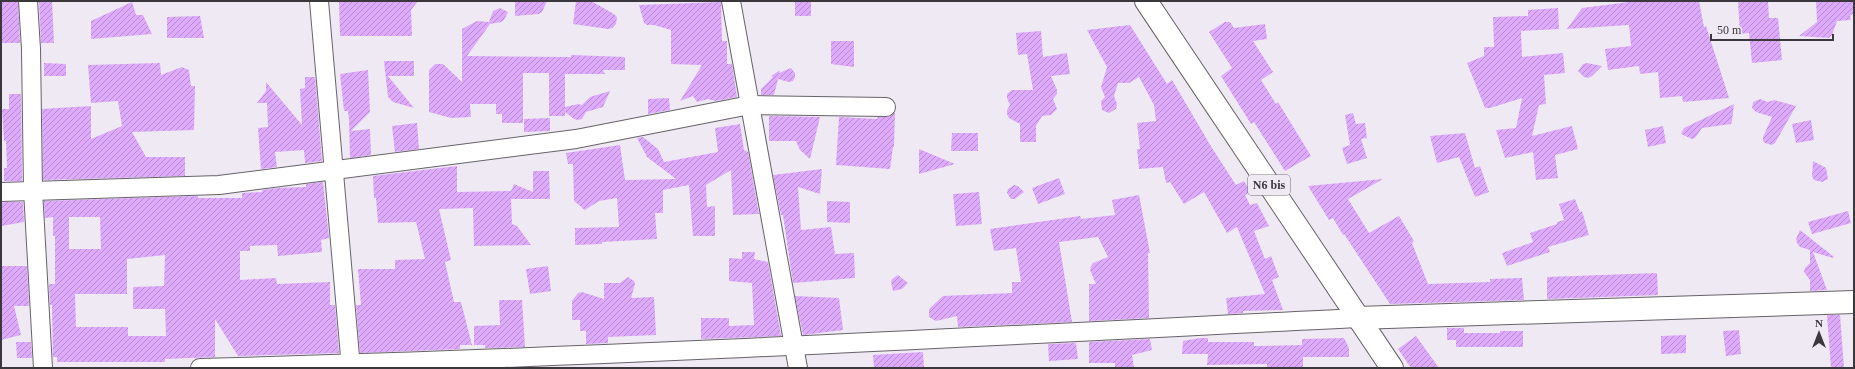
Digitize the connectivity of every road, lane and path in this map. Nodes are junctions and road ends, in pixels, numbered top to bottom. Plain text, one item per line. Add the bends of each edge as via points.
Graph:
1 (28, 1) edge
2 (319, 1) edge
3 (731, 1) edge
4 (1146, 1) edge
5 (750, 105) junction
6 (886, 107) dead end
7 (334, 171) junction
8 (33, 190) junction
9 (1, 192) edge
10 (1854, 302) edge
11 (1357, 318) junction
12 (795, 346) junction
13 (351, 366) edge
14 (43, 368) edge
15 (200, 368) edge
16 (798, 368) edge
17 (1392, 368) edge

1 - 8 street
2 - 7 street
3 - 5 street
4 - 11 main road, N6 bis
5 - 6 street
5 - 7 street via 576,139
5 - 12 street
7 - 8 street via 219,185
7 - 13 street
8 - 9 street
8 - 14 street
10 - 11 main road
11 - 12 street
11 - 17 main road, N6 bis
12 - 13 street
12 - 16 street
13 - 15 street

